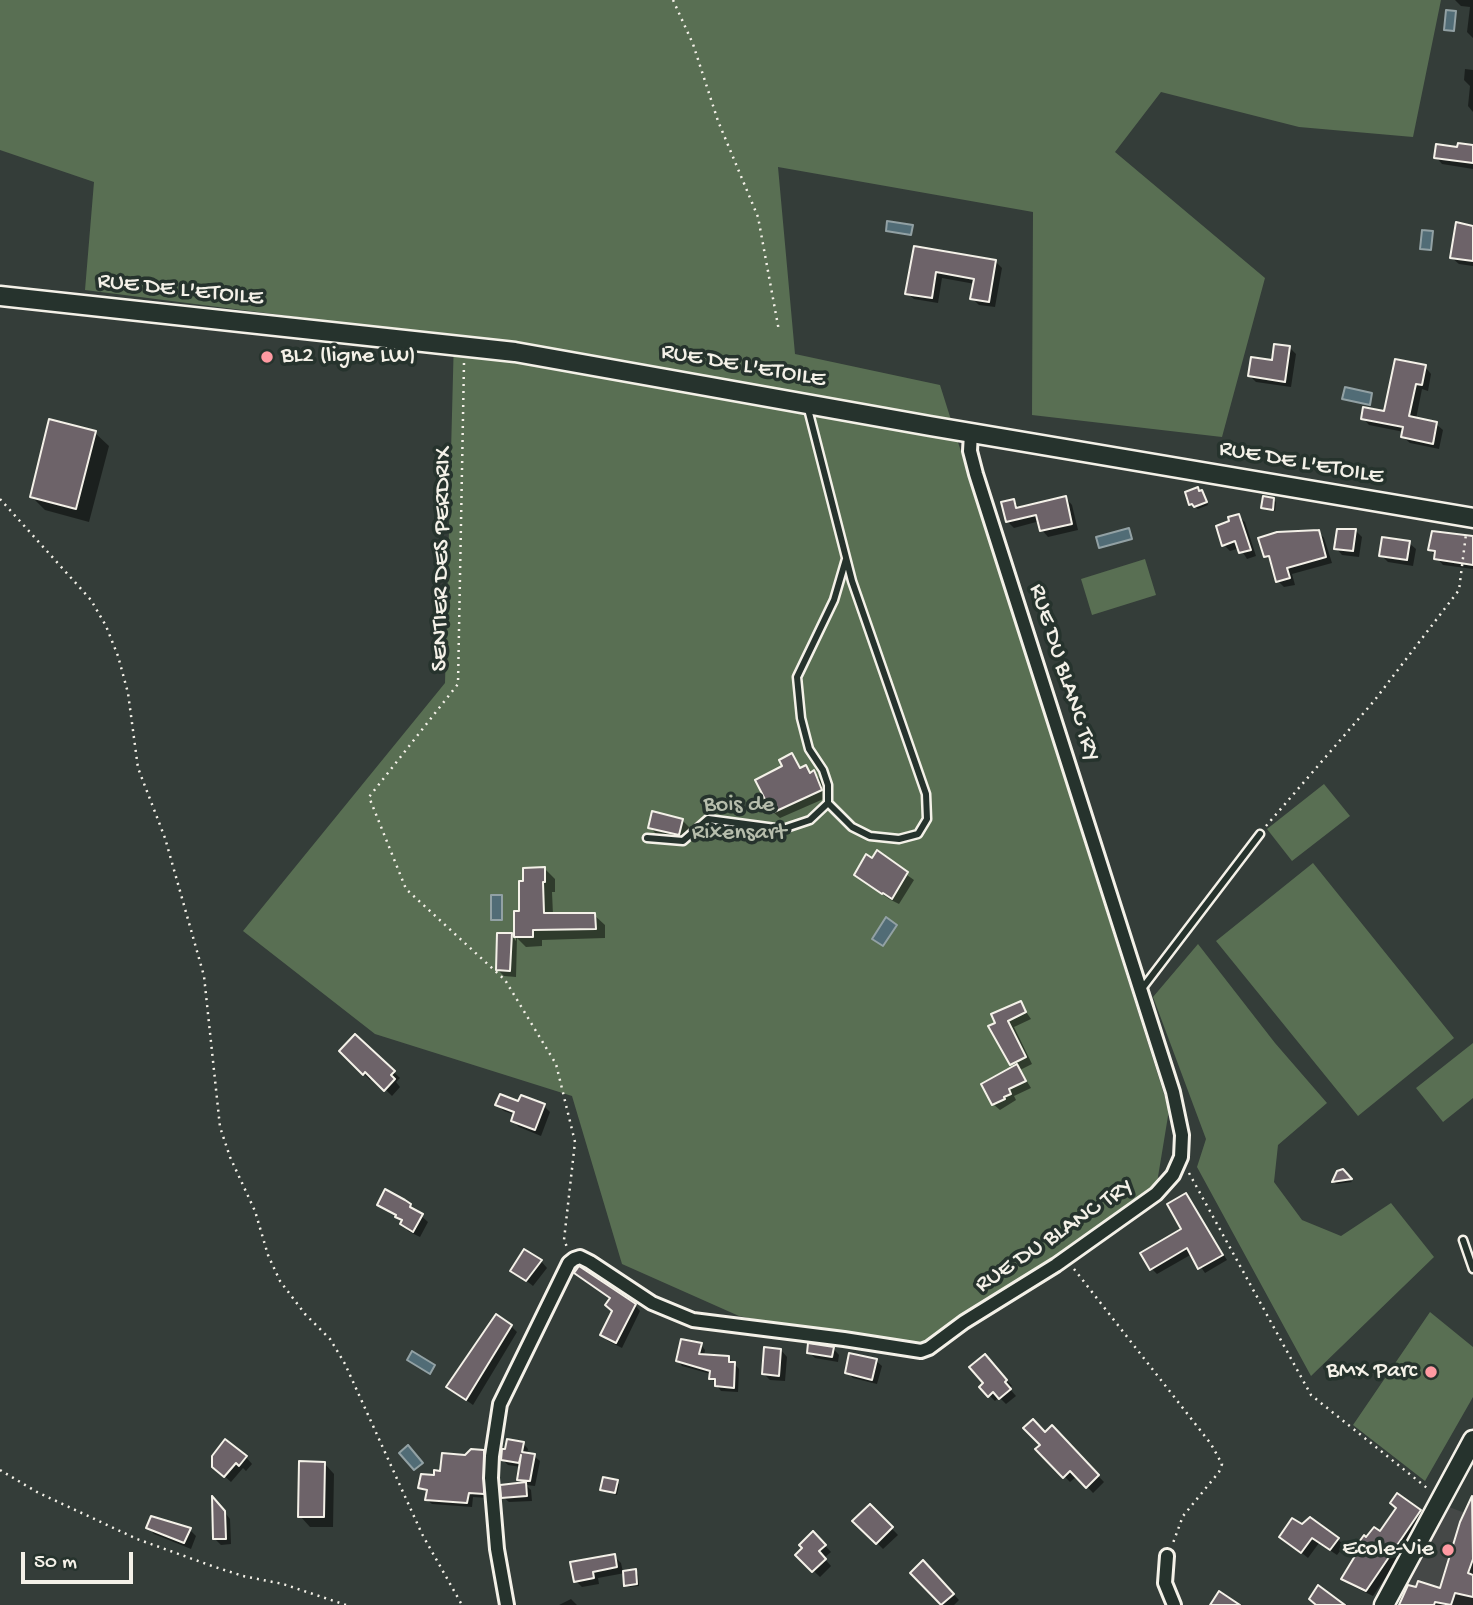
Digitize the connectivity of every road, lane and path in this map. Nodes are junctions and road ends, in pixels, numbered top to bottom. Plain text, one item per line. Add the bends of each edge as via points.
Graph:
1 (673, 0) edge
2 (0, 296) edge
3 (779, 331) dead end
4 (465, 346) junction
5 (807, 404) junction
6 (971, 433) junction
7 (0, 499) edge
8 (1470, 517) edge
9 (846, 559) junction
10 (828, 803) junction
11 (1260, 834) joint
12 (647, 838) dead end
13 (1141, 990) junction
14 (1182, 1147) junction
15 (1463, 1240) dead end
16 (1066, 1258) junction
17 (572, 1260) junction
18 (1473, 1269) edge
19 (1473, 1440) edge
20 (0, 1470) edge
21 (1441, 1499) junction
22 (1167, 1556) joint
23 (346, 1605) edge
24 (462, 1605) edge
25 (507, 1605) edge
26 (1174, 1605) edge
27 (1384, 1605) edge

1 - 3 path via 758,216
2 - 4 street, RUE DE L'ETOILE
4 - 5 street, RUE DE L'ETOILE
4 - 17 path, SENTIER DES PERDRIX via 458,684 369,797 406,889 505,980 556,1065 575,1142 564,1240
5 - 6 street, RUE DE L'ETOILE
5 - 9 lane
6 - 8 street, RUE DE L'ETOILE
6 - 13 street, RUE DU BLANC TRY via 976,474
7 - 24 path via 91,600 106,626 128,693 138,768 165,838 204,976 220,1127 230,1157 279,1281 330,1339 345,1364 422,1534
8 - 11 path via 1459,590 1374,701
9 - 10 lane via 834,600 797,677 808,748 823,770
9 - 10 lane via 926,794 927,819 918,834 899,839 870,836 852,827
10 - 12 lane via 810,820 783,829 708,819 683,841
11 - 13 lane
13 - 14 street, RUE DU BLANC TRY via 1173,1092
14 - 16 street, RUE DU BLANC TRY via 1173,1175 1156,1194
14 - 21 path via 1189,1174 1311,1395
15 - 18 lane
16 - 17 street, RUE DU BLANC TRY via 921,1351 694,1320 652,1303 582,1258
16 - 22 path via 1222,1464 1183,1516
17 - 25 street via 506,1388 496,1429 493,1503
19 - 21 street
20 - 23 path via 136,1539
21 - 27 street
22 - 26 street via 1165,1583

